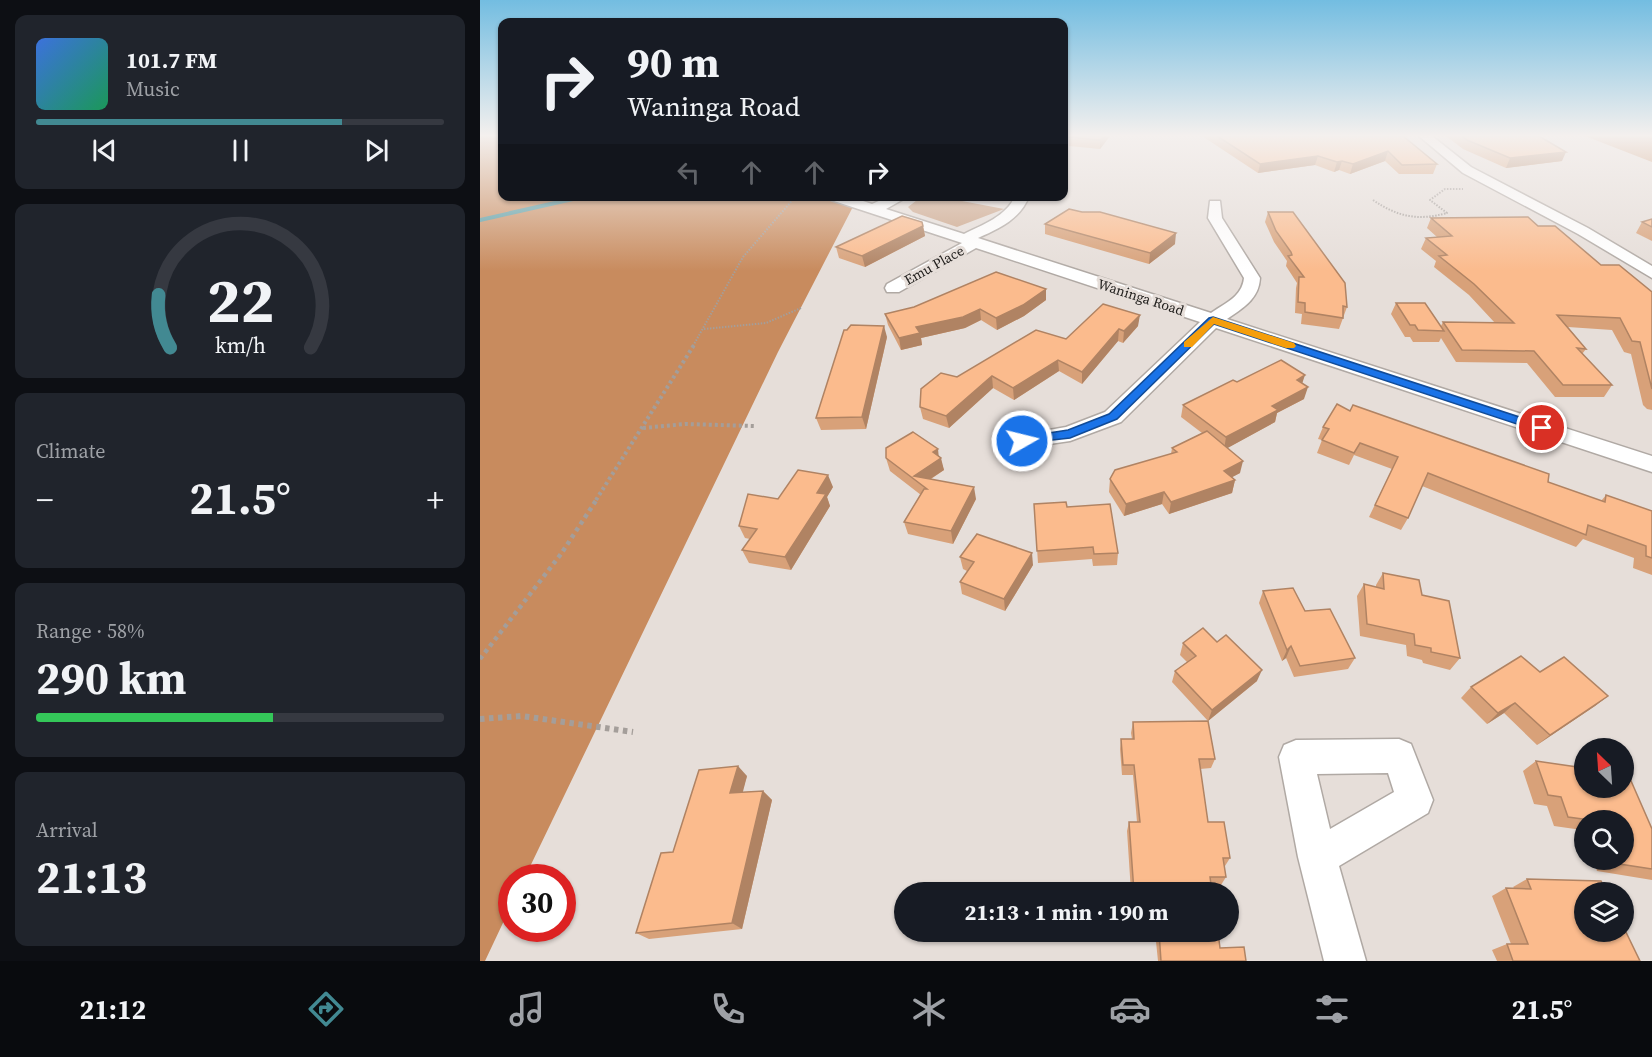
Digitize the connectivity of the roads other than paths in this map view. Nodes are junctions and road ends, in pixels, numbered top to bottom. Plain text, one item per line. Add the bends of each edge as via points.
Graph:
1 (1486, 181) edge
2 (848, 201) edge
3 (891, 201) edge
4 (1021, 201) edge
5 (1215, 204) dead end
6 (873, 209) junction
7 (970, 241) junction
8 (1652, 273) edge
9 (893, 288) dead end
10 (1213, 320) junction
11 (1022, 441) dead end
12 (1652, 464) edge
13 (1317, 857) dead end
14 (1344, 961) edge

1 - 8 street via 1583,231
2 - 6 street, Waninga Road
3 - 6 street
4 - 7 street, Emu Place via 1006,218
5 - 10 street via 1215,218 1252,278 1251,289 1242,300
6 - 7 street, Waninga Road
7 - 9 street, Emu Place
7 - 10 street, Waninga Road
10 - 11 street via 1113,417 1070,434
10 - 12 street, Waninga Road
13 - 14 street

